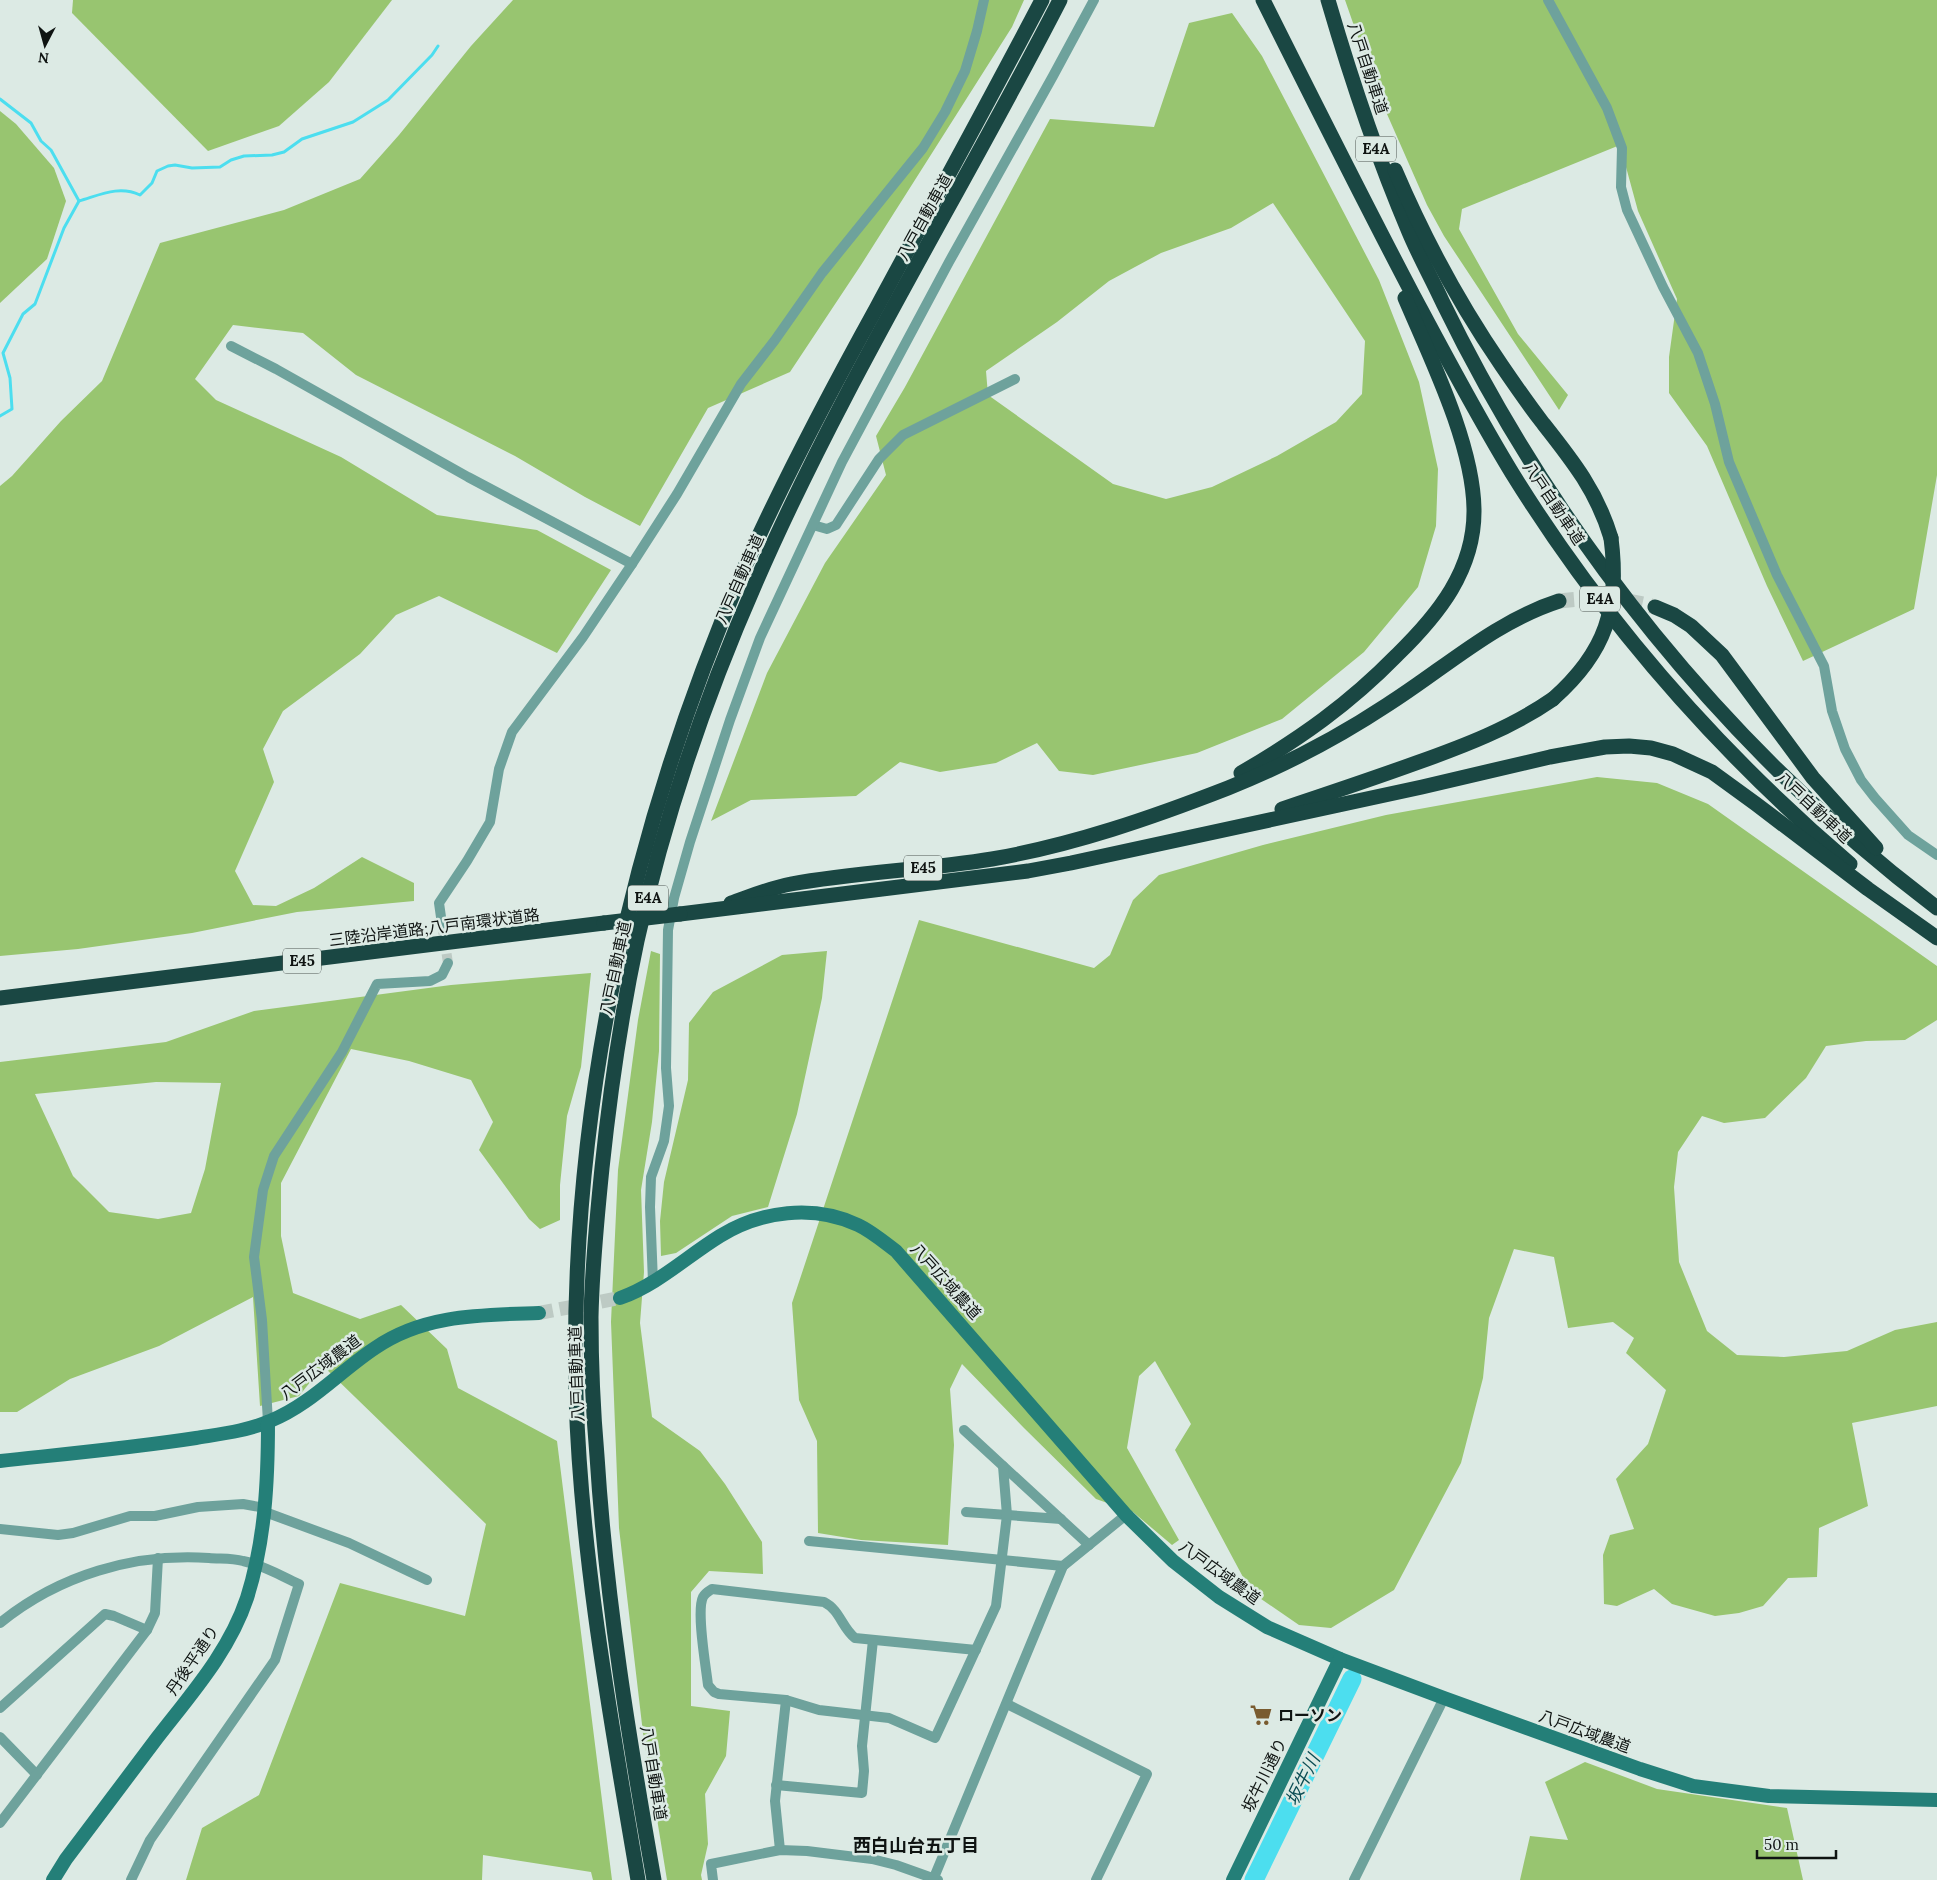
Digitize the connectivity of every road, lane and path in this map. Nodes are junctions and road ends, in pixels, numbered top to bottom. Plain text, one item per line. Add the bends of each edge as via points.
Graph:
1 (984, 0) edge
2 (1042, 0) edge
3 (1060, 0) edge
4 (1094, 0) edge
5 (1263, 0) edge
6 (1328, 0) edge
7 (1548, 0) edge
8 (1350, 68) junction
9 (1357, 187) junction
10 (231, 346) dead end
11 (1015, 379) dead end
12 (813, 524) junction
13 (632, 564) junction
14 (1559, 601) tunnel mouth
15 (1655, 607) tunnel mouth
16 (1152, 815) junction
17 (1147, 846) junction
18 (1937, 855) edge
19 (1937, 906) edge
20 (686, 914) junction
21 (442, 924) tunnel mouth
22 (1937, 937) edge
23 (448, 963) dead end
24 (0, 998) edge
25 (653, 1282) junction
26 (620, 1298) tunnel mouth
27 (539, 1313) tunnel mouth
28 (268, 1422) junction
29 (964, 1430) dead end
30 (0, 1461) edge
31 (1003, 1466) junction
32 (265, 1510) junction
33 (966, 1512) dead end
34 (1007, 1515) junction
35 (1126, 1515) junction
36 (1061, 1519) junction
37 (0, 1529) edge
38 (809, 1541) dead end
39 (1089, 1545) junction
40 (158, 1558) junction
41 (1002, 1560) junction
42 (256, 1564) junction
43 (1063, 1566) junction
44 (427, 1580) dead end
45 (0, 1623) edge
46 (147, 1630) junction
47 (874, 1640) junction
48 (976, 1650) junction
49 (1340, 1659) junction
50 (1444, 1698) junction
51 (786, 1700) junction
52 (1007, 1704) junction
53 (0, 1708) edge
54 (866, 1715) junction
55 (0, 1737) edge
56 (37, 1775) junction
57 (776, 1785) junction
58 (1937, 1800) edge
59 (0, 1823) edge
60 (780, 1850) junction
61 (935, 1879) edge
62 (53, 1880) edge
63 (131, 1880) edge
64 (638, 1880) edge
65 (654, 1880) edge
66 (713, 1880) edge
67 (1096, 1880) edge
68 (1233, 1880) edge
69 (1354, 1880) edge

1 - 13 street via 965,72 923,148 822,273 741,384
2 - 64 highway, 八戸自動車道 / E4A via 801,449 743,572 685,718 655,811 623,932 598,1070 582,1200 576,1296 576,1399 595,1616
3 - 65 highway, 八戸自動車道 / E4A via 813,460 756,582 723,660 670,813 638,937 610,1092 591,1316 593,1406 613,1626
4 - 12 street via 939,279 842,462
5 - 9 highway, 八戸自動車道 / E4A
6 - 8 highway, 八戸自動車道 / E4A
7 - 18 street via 1606,108 1622,148 1621,187 1627,210 1698,354 1715,404 1729,462 1778,575 1824,666 1832,711 1845,749 1861,780 1875,798 1908,835
8 - 17 highway, bridge via 1406,196 1456,291 1501,364 1597,498 1612,538 1615,573 1608,620 1584,668 1553,699 1508,726 1440,755 1282,809
8 - 19 highway, 八戸自動車道 / E4A via 1368,128 1410,234 1466,350 1530,461 1600,566 1685,671 1760,752 1862,848
9 - 16 highway via 1424,342 1460,438 1474,509 1467,556 1448,598 1431,620 1383,670 1331,715 1301,737 1230,779
9 - 22 highway, 八戸自動車道 / E4A via 1455,374 1513,475 1624,631 1692,710 1783,804
10 - 13 street
11 - 12 street via 903,435 879,459 836,525 827,529
12 - 25 street via 760,638 730,720 674,898 666,946 669,1106 664,1141 651,1177
13 - 21 street via 512,732 499,768 490,822 439,902
14 - 16 highway via 1501,626 1387,706 1313,748 1231,786
15 - 19 highway via 1691,626 1722,655 1834,803
16 - 20 highway, 三陸沿岸道路;八戸南環状道路 / E45 via 1068,843 1029,852 791,884
17 - 20 highway, 三陸沿岸道路;八戸南環状道路 / E45 via 1071,864 1019,872
17 - 22 highway via 1574,752 1605,747 1651,748 1712,772
20 - 24 highway, 三陸沿岸道路;八戸南環状道路 / E45, bridge
23 - 28 street via 442,975 430,981 377,984 342,1052 274,1156 263,1190 254,1257 262,1320
25 - 26 street, 八戸広域農道
25 - 35 street, 八戸広域農道 via 720,1236 751,1221 806,1211 833,1215 859,1225 896,1251
27 - 28 street, 八戸広域農道 via 474,1315 429,1322 401,1332 297,1408
28 - 30 street, 八戸広域農道 via 227,1433 170,1442
28 - 32 street, 丹後平通り
29 - 31 street
31 - 34 street
31 - 36 street
32 - 37 street via 243,1504 198,1507 154,1516 130,1516 58,1535
32 - 42 street, 丹後平通り
32 - 44 street via 348,1543
33 - 34 street
34 - 36 street
34 - 41 street
35 - 39 street
35 - 49 street, 八戸広域農道 via 1173,1561 1219,1597 1267,1627
36 - 39 street
38 - 41 street
39 - 43 street
40 - 42 street via 241,1560
40 - 45 street via 113,1566 62,1584
40 - 46 street via 155,1613
41 - 43 street
41 - 48 street via 996,1606
42 - 62 street, 丹後平通り via 233,1630 209,1672
42 - 63 street via 299,1584 275,1660 150,1840
43 - 52 street
46 - 53 street via 105,1614
46 - 56 street
47 - 48 street
47 - 51 street via 855,1638 847,1632 832,1606 824,1602 712,1589 707,1592 703,1597 701,1624 711,1690 719,1694
47 - 54 street
48 - 54 street via 935,1738 889,1718
49 - 50 street, 八戸広域農道
49 - 68 street, 坂牛川通り
50 - 58 street, 八戸広域農道 via 1640,1770 1693,1786 1769,1796
50 - 69 street
51 - 54 street via 819,1710
51 - 57 street
52 - 61 street
52 - 67 street via 1147,1774
54 - 57 street via 862,1794
55 - 56 street
56 - 59 street
57 - 60 street
60 - 61 street via 872,1859
60 - 66 street via 711,1864

